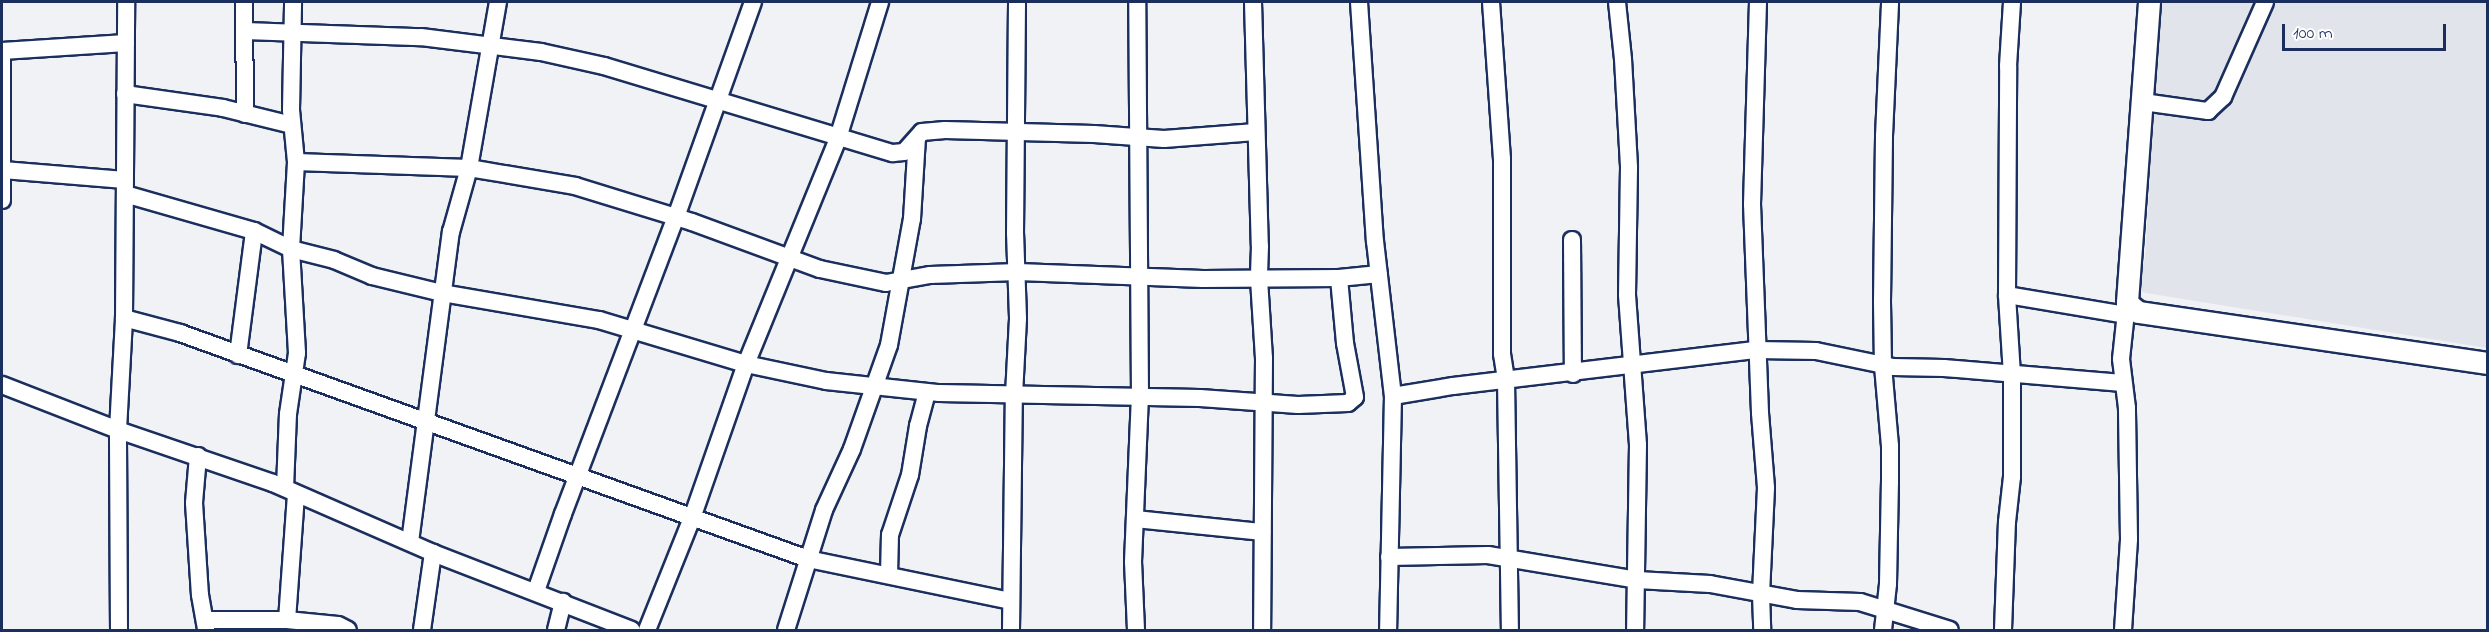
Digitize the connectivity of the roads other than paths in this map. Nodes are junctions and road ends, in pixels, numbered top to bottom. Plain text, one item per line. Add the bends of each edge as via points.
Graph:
1 (126, 2) edge
2 (244, 2) edge
3 (292, 2) edge
4 (498, 2) edge
5 (753, 2) edge
6 (880, 2) edge
7 (1017, 2) edge
8 (1137, 2) edge
9 (1253, 2) edge
10 (1359, 2) edge
11 (1491, 2) edge
12 (1617, 2) edge
13 (1758, 2) edge
14 (1890, 2) edge
15 (2012, 2) edge
16 (2149, 2) edge
17 (2265, 2) edge
18 (245, 31) junction
19 (291, 34) junction
20 (126, 43) junction
21 (492, 44) junction
22 (2, 53) edge
23 (125, 94) junction
24 (718, 100) junction
25 (2143, 102) junction
26 (245, 114) junction
27 (292, 125) junction
28 (1017, 132) junction
29 (1256, 132) junction
30 (838, 138) junction
31 (917, 138) junction
32 (1137, 138) junction
33 (296, 162) junction
34 (469, 168) junction
35 (3, 170) junction
36 (125, 187) junction
37 (2, 200) edge
38 (676, 217) junction
39 (254, 231) junction
40 (1572, 240) dead end
41 (291, 249) junction
42 (790, 256) junction
43 (1018, 272) junction
44 (1379, 274) junction
45 (1139, 277) junction
46 (1339, 278) junction
47 (1259, 279) junction
48 (902, 281) junction
49 (442, 293) junction
50 (2007, 296) junction
51 (2126, 309) junction
52 (124, 318) junction
53 (632, 330) junction
54 (1757, 350) junction
55 (238, 355) junction
56 (2487, 363) edge
57 (746, 364) junction
58 (1630, 364) junction
59 (1882, 366) junction
60 (1573, 374) junction
61 (2012, 375) junction
62 (294, 376) junction
63 (1506, 380) junction
64 (2122, 383) junction
65 (2, 385) edge
66 (874, 388) junction
67 (927, 392) junction
68 (1014, 395) junction
69 (1140, 396) junction
70 (1393, 396) junction
71 (1264, 404) junction
72 (424, 421) junction
73 (118, 430) junction
74 (198, 456) junction
75 (578, 476) junction
76 (291, 491) junction
77 (692, 518) junction
78 (1136, 519) junction
79 (1262, 532) junction
80 (410, 542) junction
81 (433, 553) junction
82 (1389, 557) junction
83 (1510, 558) junction
84 (808, 559) junction
85 (889, 575) junction
86 (1637, 580) junction
87 (536, 591) junction
88 (1761, 594) junction
89 (1011, 601) junction
90 (562, 602) junction
91 (1886, 611) junction
92 (286, 620) junction
93 (205, 626) edge
94 (119, 630) edge
95 (348, 630) edge
96 (422, 630) edge
97 (556, 630) edge
98 (632, 630) edge
99 (647, 630) edge
100 (786, 630) edge
101 (1011, 630) edge
102 (1136, 630) edge
103 (1262, 630) edge
104 (1388, 630) edge
105 (1510, 630) edge
106 (1635, 630) edge
107 (1762, 630) edge
108 (1883, 630) edge
109 (1950, 630) edge
110 (2003, 630) edge
111 (2123, 630) edge

1 - 20 street
2 - 18 street
3 - 19 street
4 - 21 street
5 - 24 street
6 - 30 street
7 - 28 street
8 - 32 street
9 - 29 street
10 - 44 street
11 - 63 street via 1502,159 1502,354
12 - 58 street via 1629,168
13 - 54 street via 1752,204
14 - 59 street via 1884,136
15 - 50 street
16 - 25 main road
17 - 25 street via 2223,97 2208,111
18 - 19 street
18 - 26 street
19 - 21 street via 421,37
19 - 27 street
20 - 22 street
20 - 23 street
21 - 24 street via 604,66
21 - 34 street
22 - 35 street
23 - 26 street
23 - 36 street
24 - 30 street
24 - 38 street
25 - 51 main road
26 - 27 street
27 - 33 street
28 - 31 street via 945,130 922,132
28 - 32 street
28 - 43 street
29 - 32 street via 1203,138
29 - 47 street
30 - 31 street via 893,153 904,152
30 - 42 street
31 - 48 street via 912,219
32 - 45 street
33 - 34 street
33 - 41 street
34 - 38 street via 575,186
34 - 49 street via 451,232
35 - 36 street
35 - 37 street
36 - 39 street
36 - 52 street
38 - 42 street
38 - 53 street
39 - 41 street
39 - 55 street
40 - 60 street
41 - 49 street via 334,260 372,276
41 - 62 street via 297,353
42 - 48 street via 862,280
42 - 57 street
43 - 45 street
43 - 48 street via 930,275
43 - 68 street
44 - 46 street
44 - 70 street
45 - 47 street
45 - 69 street
46 - 47 street
46 - 71 street via 1355,397 1335,405
47 - 71 street
48 - 66 street via 889,345
49 - 53 street via 599,320
49 - 72 street
50 - 51 street
50 - 61 street
51 - 56 main road
51 - 64 street
52 - 55 street via 180,333
52 - 73 street
53 - 57 street
53 - 75 street
54 - 58 street
54 - 59 street via 1816,351
54 - 88 street via 1766,488
55 - 62 street
57 - 66 street
57 - 77 street
58 - 60 street
58 - 86 street via 1638,445
59 - 61 street
59 - 91 street via 1890,446
60 - 63 street
61 - 64 street
61 - 110 street via 2012,477
62 - 72 street
62 - 76 street via 288,414
63 - 70 street
63 - 83 street
64 - 111 street via 2127,408 2129,529
65 - 73 street
66 - 67 street
66 - 84 street
67 - 68 street
67 - 85 street via 910,475 890,535
68 - 69 street
68 - 89 street
69 - 71 street
69 - 78 street
70 - 82 street
71 - 79 street
72 - 75 street
72 - 80 street
73 - 74 street
73 - 94 street
74 - 76 street
74 - 93 street via 194,503
75 - 77 street
75 - 87 street
76 - 80 street
76 - 92 street
77 - 84 street
77 - 99 street
78 - 79 street
78 - 102 street
79 - 103 street
80 - 81 street
81 - 87 street
81 - 96 street
82 - 83 street
82 - 104 street
83 - 86 street
83 - 105 street
84 - 85 street
84 - 100 street
85 - 89 street
86 - 88 street via 1710,584
86 - 106 street
87 - 90 street
88 - 91 street via 1797,600 1860,602
88 - 107 street
89 - 101 street
90 - 97 street
90 - 98 street
91 - 108 street
91 - 109 street
92 - 93 street
92 - 95 street via 338,625

